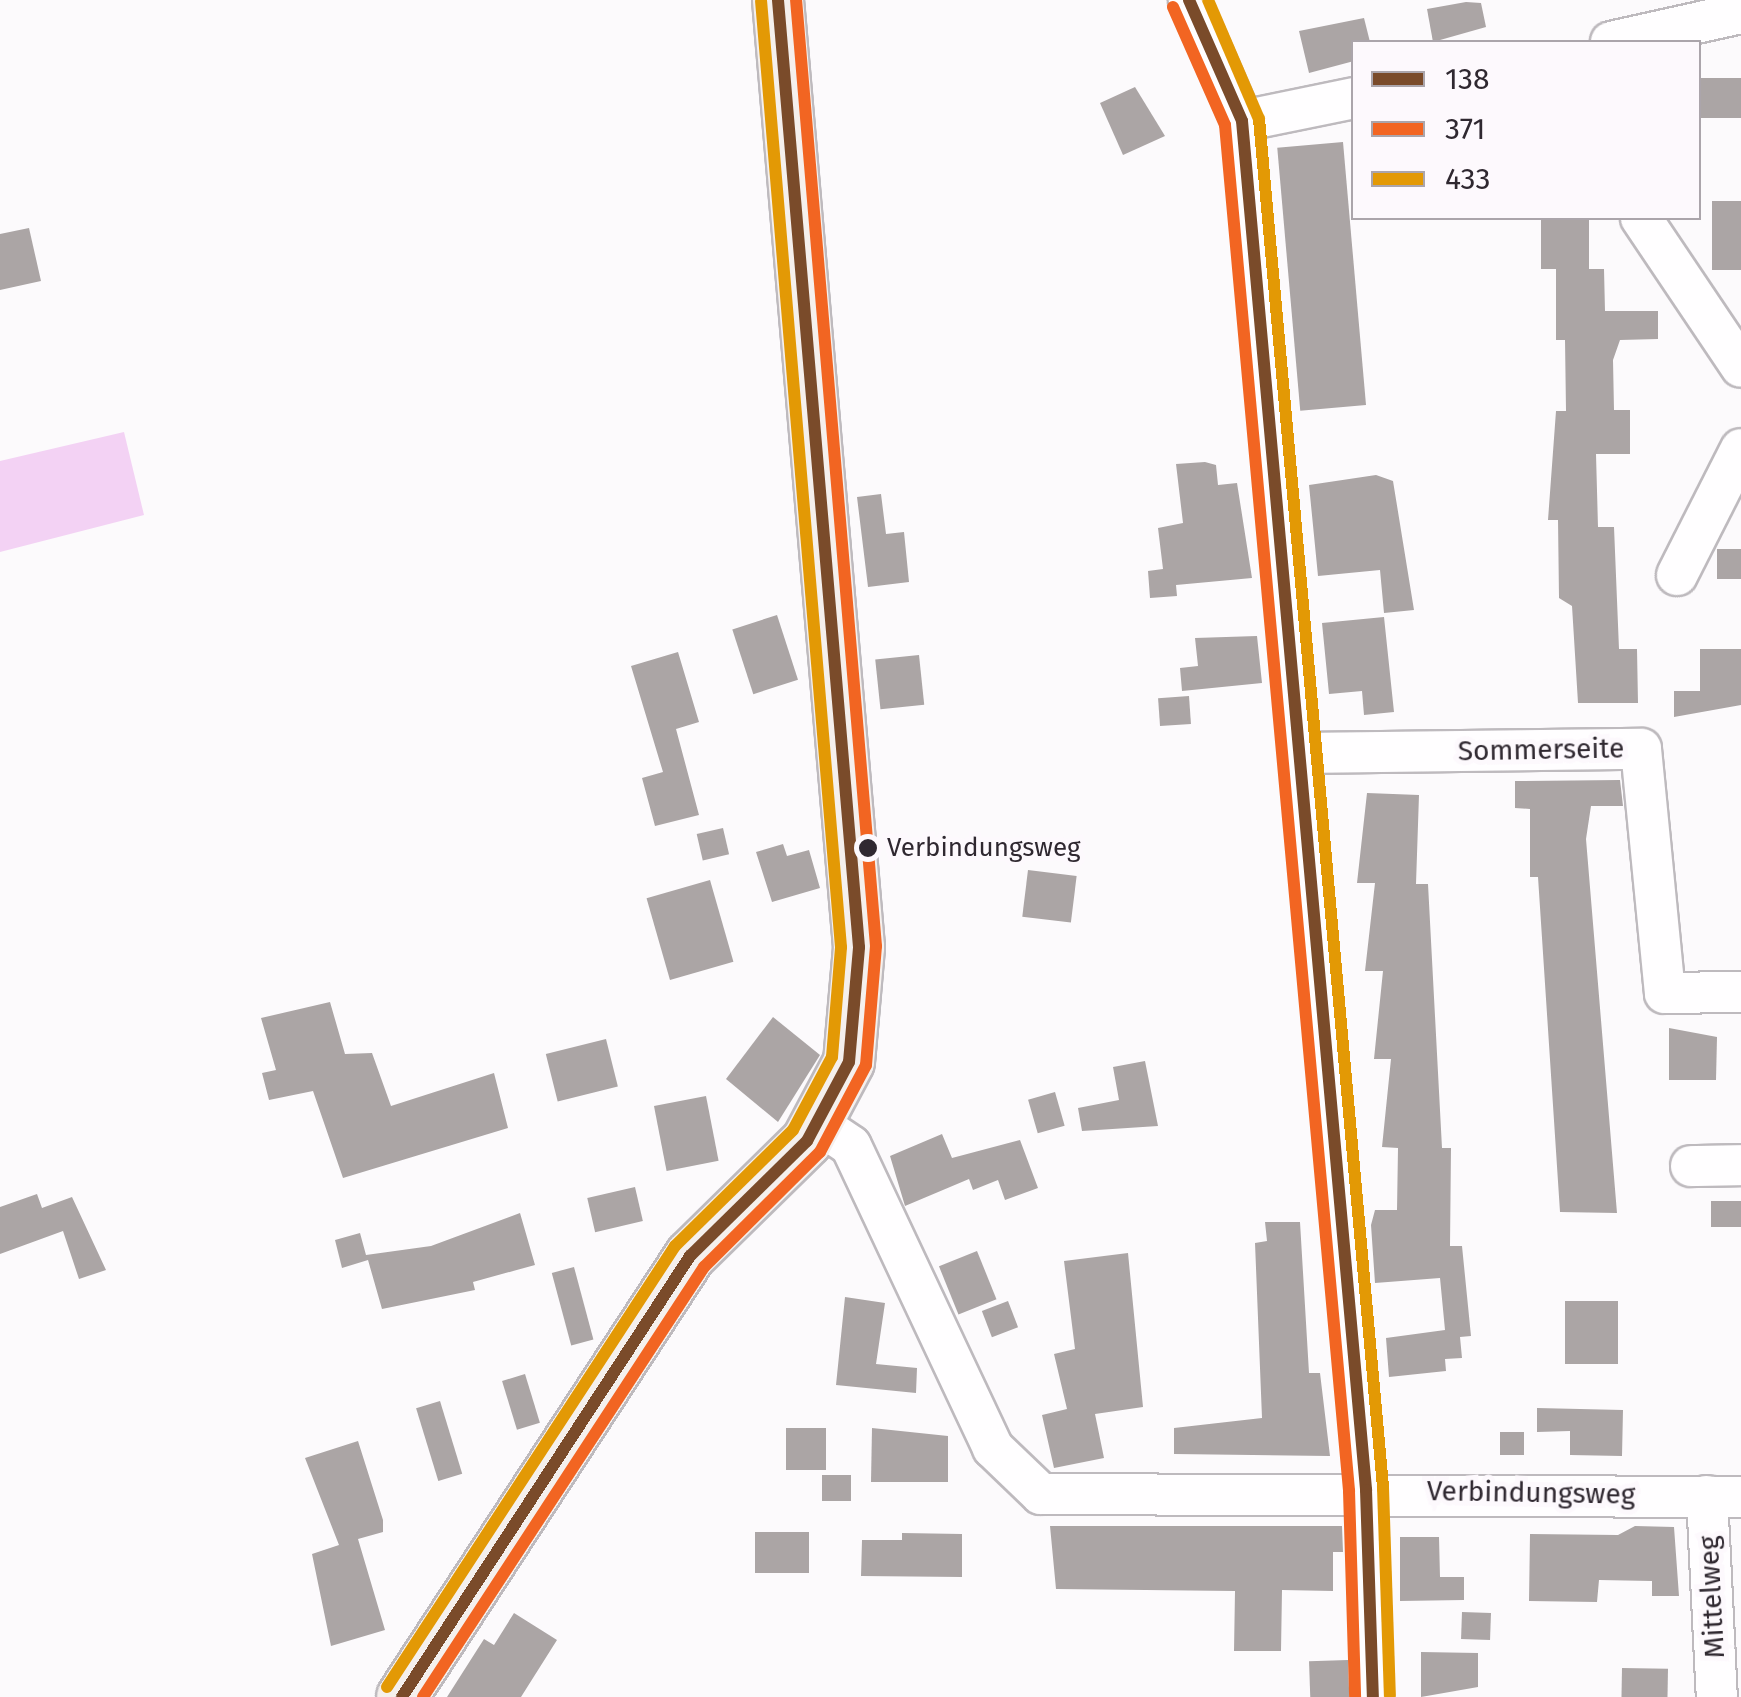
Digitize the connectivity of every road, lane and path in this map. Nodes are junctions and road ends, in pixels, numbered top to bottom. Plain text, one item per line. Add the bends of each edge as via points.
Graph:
1 (778, 0) edge
2 (1188, 0) edge
3 (1741, 13) edge
4 (1620, 40) edge
5 (1351, 99) edge
6 (1242, 121) junction
7 (1642, 220) edge
8 (1741, 367) edge
9 (1741, 449) edge
10 (1677, 575) dead end
11 (1301, 753) junction
12 (1741, 992) edge
13 (820, 1125) junction
14 (1741, 1165) edge
15 (1691, 1166) dead end
16 (1366, 1490) junction
17 (1724, 1496) edge
18 (402, 1697) edge
19 (1372, 1697) edge
20 (1717, 1697) edge

1 - 13 main road via 859,947 849,1062
2 - 6 street
3 - 4 street
5 - 6 street
6 - 11 street
7 - 8 street
9 - 10 street
11 - 12 street, Sommerseite via 1641,749 1665,993
11 - 16 street
13 - 16 street, Verbindungsweg via 851,1146 992,1448 1041,1494
13 - 18 main road via 690,1256
14 - 15 street
16 - 17 street, Verbindungsweg
16 - 19 street
17 - 20 street, Mittelweg

